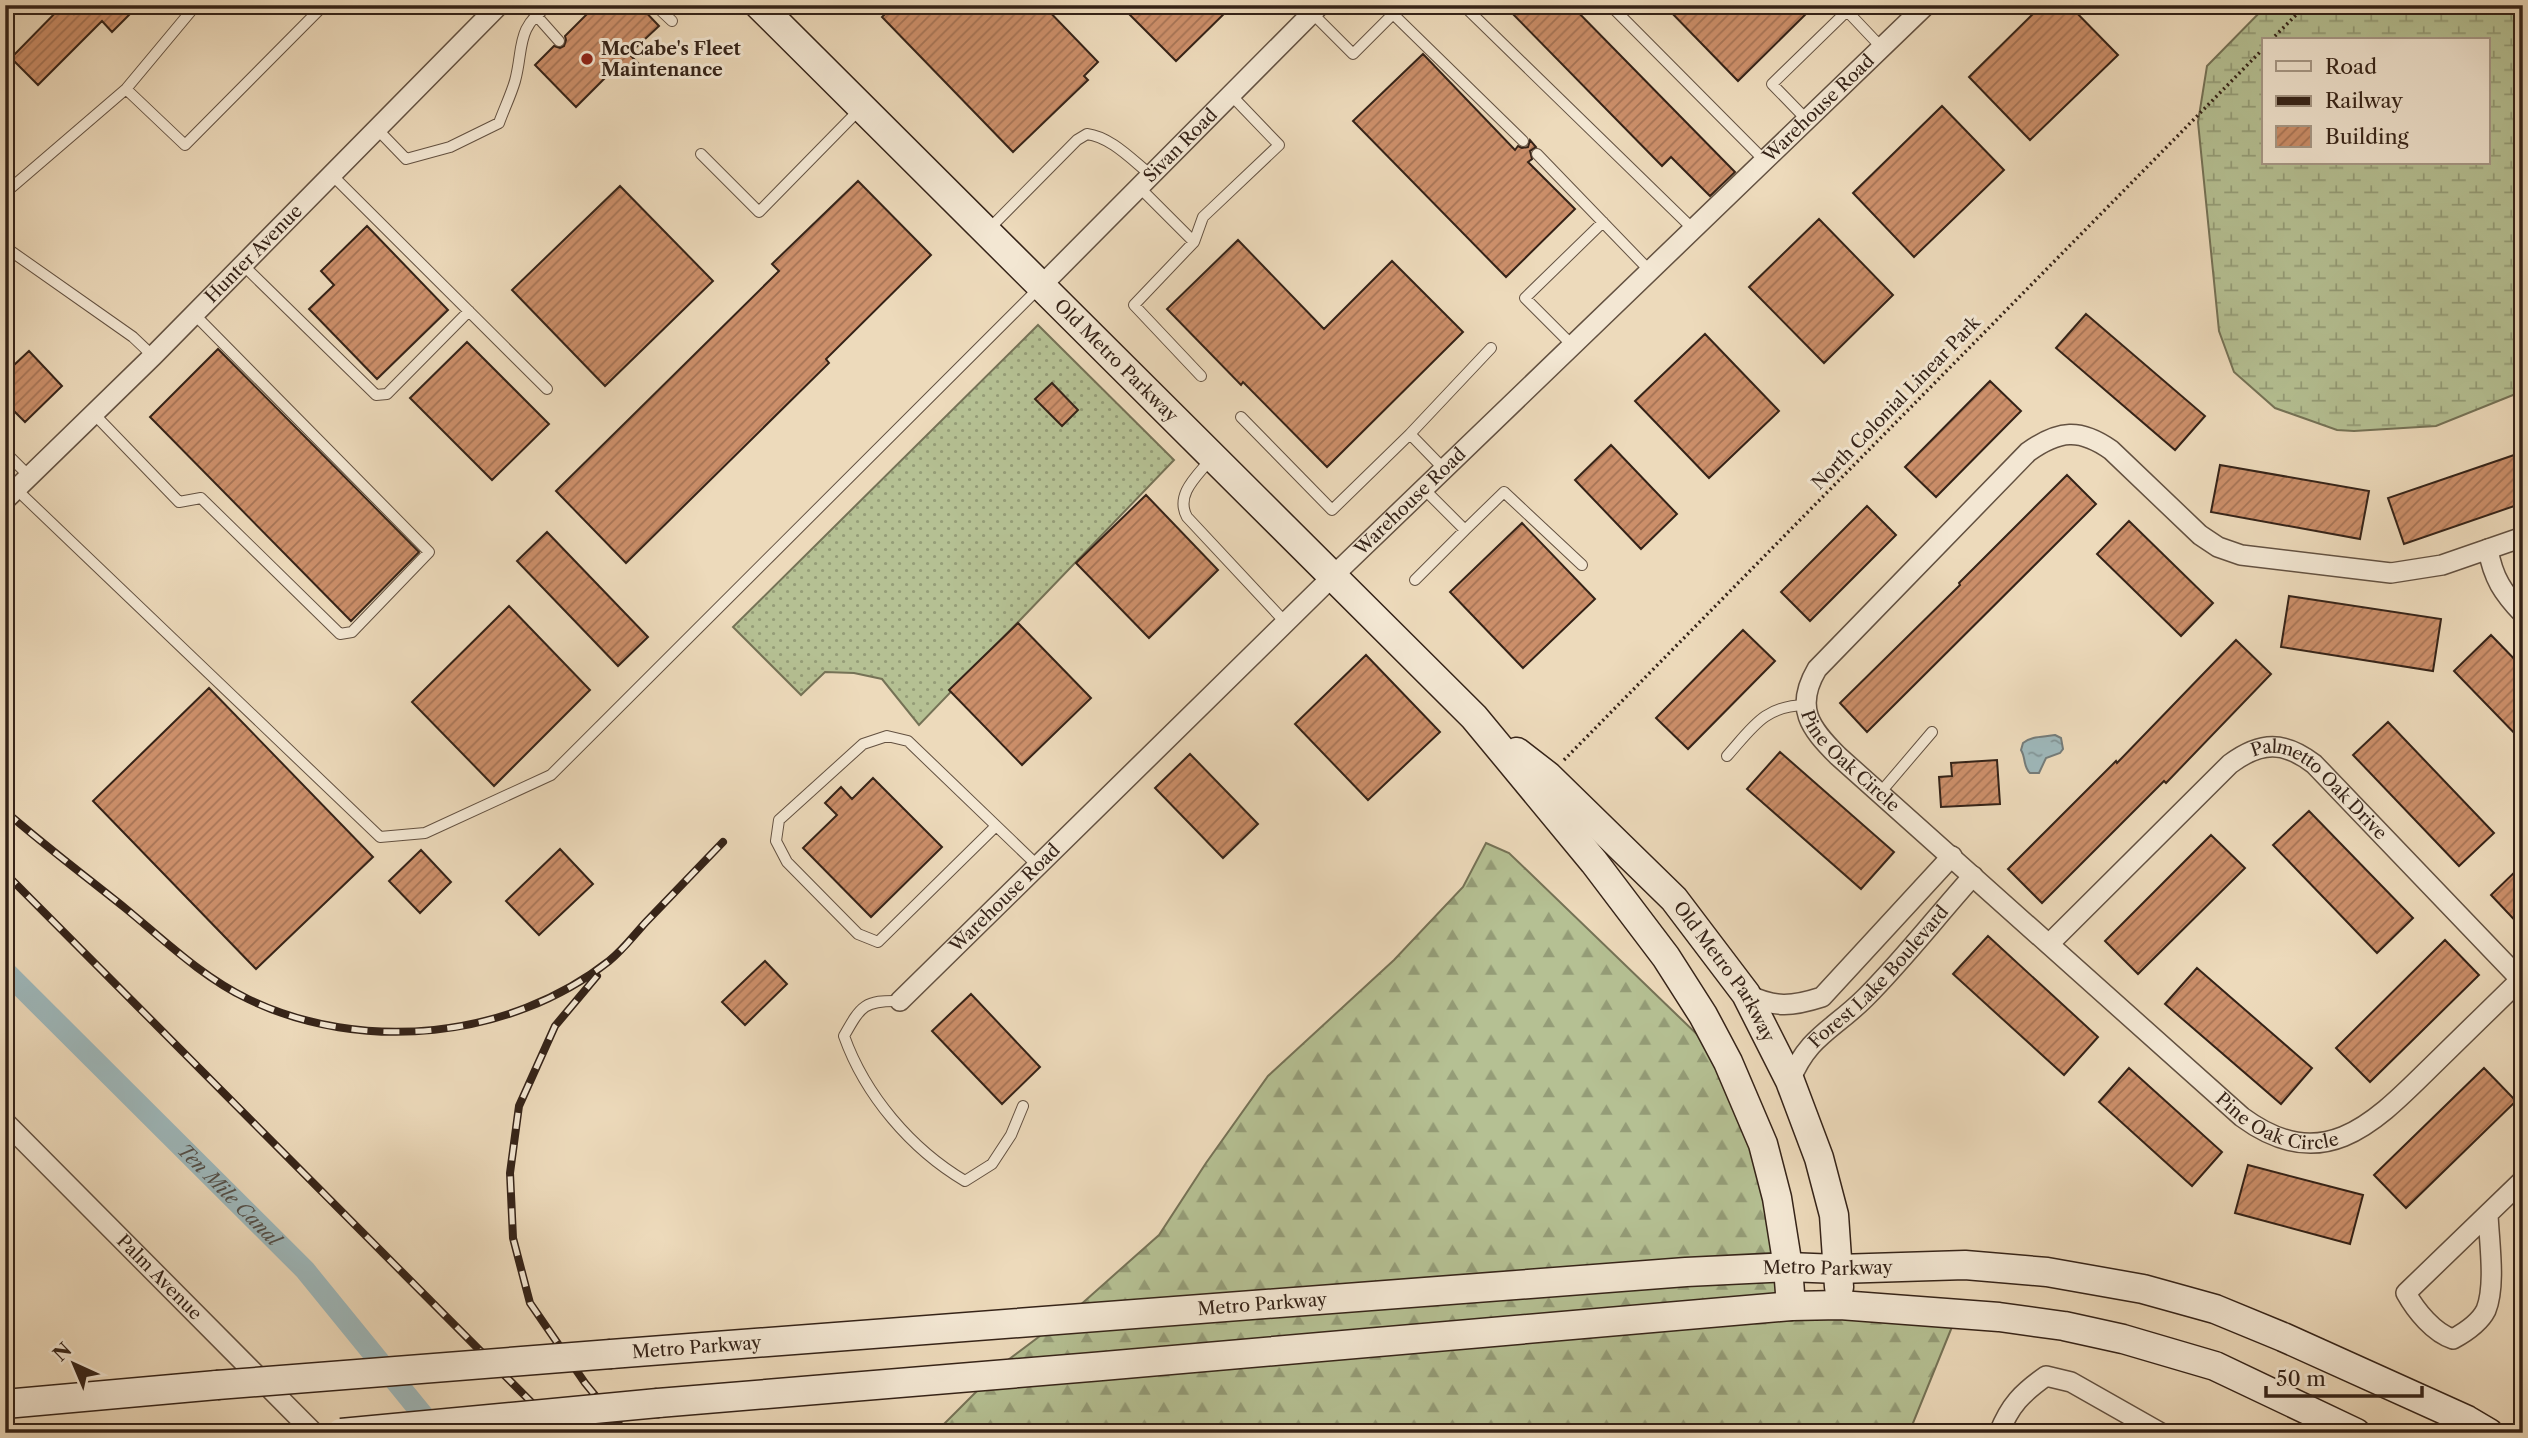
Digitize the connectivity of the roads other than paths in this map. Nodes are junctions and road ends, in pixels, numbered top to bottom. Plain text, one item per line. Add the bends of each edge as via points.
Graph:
1 (196, 5) edge
2 (324, 5) edge
3 (499, 5) edge
4 (527, 5) edge
5 (550, 5) edge
6 (656, 5) edge
7 (759, 5) edge
8 (1463, 5) edge
9 (1610, 5) edge
10 (1926, 5) edge
11 (1316, 9) edge
12 (535, 15) junction
13 (672, 21) dead end
14 (559, 41) dead end
15 (1882, 48) junction
16 (126, 89) junction
17 (1231, 95) junction
18 (861, 107) junction
19 (1807, 120) junction
20 (377, 129) junction
21 (1523, 141) dead end
22 (701, 154) dead end
23 (1536, 154) dead end
24 (1765, 161) junction
25 (332, 175) junction
26 (1145, 181) junction
27 (5, 193) edge
28 (1603, 222) junction
29 (1693, 229) junction
30 (986, 232) junction
31 (1194, 242) junction
32 (5, 247) edge
33 (243, 265) junction
34 (1650, 271) junction
35 (1041, 286) junction
36 (469, 311) junction
37 (195, 315) junction
38 (1573, 345) junction
39 (1491, 348) dead end
40 (153, 356) junction
41 (1201, 376) dead end
42 (547, 389) dead end
43 (94, 414) junction
44 (1241, 417) dead end
45 (1410, 434) junction
46 (5, 452) edge
47 (1213, 457) junction
48 (1444, 469) junction
49 (17, 488) edge
50 (1424, 489) junction
51 (1465, 530) junction
52 (2523, 537) edge
53 (2488, 549) junction
54 (1581, 565) dead end
55 (1333, 576) junction
56 (1415, 580) dead end
57 (2523, 614) edge
58 (1286, 622) junction
59 (1805, 705) junction
60 (1474, 718) junction
61 (1932, 732) dead end
62 (1727, 755) dead end
63 (1880, 793) junction
64 (996, 826) junction
65 (1952, 856) junction
66 (1594, 862) junction
67 (1038, 866) junction
68 (1973, 876) junction
69 (1666, 890) junction
70 (1905, 907) junction
71 (1927, 927) junction
72 (2049, 944) junction
73 (2522, 979) edge
74 (1746, 995) junction
75 (1822, 997) junction
76 (900, 1001) joint
77 (1843, 1017) junction
78 (1790, 1082) junction
79 (1023, 1107) dead end
80 (5, 1122) edge
81 (2523, 1180) edge
82 (2488, 1214) junction
83 (1788, 1267) junction
84 (1838, 1269) junction
85 (1840, 1305) junction
86 (1791, 1306) junction
87 (5, 1404) edge
88 (314, 1433) edge
89 (341, 1433) edge
90 (1999, 1433) edge
91 (2161, 1433) edge
92 (2356, 1433) edge
93 (2489, 1433) edge

1 - 16 lane
2 - 16 lane via 185,145
3 - 20 street, Hunter Avenue
4 - 12 lane
5 - 12 lane
6 - 13 lane
7 - 18 main road, Old Metro Parkway
8 - 29 lane
9 - 24 lane
10 - 15 street, Warehouse Road
11 - 17 street, Sivan Road
11 - 21 lane via 1353,54 1393,14
12 - 14 lane
12 - 20 lane via 520,42 515,80 499,122 450,147 406,159
15 - 19 street, Warehouse Road
15 - 19 lane via 1847,11 1772,85
16 - 27 lane
17 - 26 street, Sivan Road
17 - 31 lane via 1279,145 1203,217
18 - 22 lane via 759,212
18 - 30 main road, Old Metro Parkway
19 - 24 street, Warehouse Road
20 - 25 street, Hunter Avenue
23 - 28 lane
24 - 29 street, Warehouse Road
25 - 33 street, Hunter Avenue
25 - 36 lane
26 - 30 lane via 1111,144 1087,134
26 - 31 lane
26 - 35 street, Sivan Road
28 - 34 lane
28 - 38 lane via 1525,298
29 - 34 street, Warehouse Road
30 - 35 main road, Old Metro Parkway
31 - 41 lane via 1134,305
32 - 40 lane
33 - 36 lane via 376,395 387,394
33 - 37 street, Hunter Avenue
34 - 38 street, Warehouse Road
35 - 47 main road, Old Metro Parkway
35 - 49 lane via 551,775 425,833 380,837
36 - 42 lane
37 - 40 street, Hunter Avenue
37 - 43 lane via 429,552 352,632 340,634 201,498 179,502
38 - 48 street, Warehouse Road
39 - 45 lane
40 - 43 street, Hunter Avenue
43 - 49 street, Hunter Avenue
44 - 45 lane via 1332,510
45 - 48 lane
46 - 49 lane
47 - 55 main road, Old Metro Parkway
47 - 58 lane via 1185,490 1182,508
48 - 50 street, Warehouse Road
50 - 51 lane
50 - 55 street, Warehouse Road
51 - 54 lane via 1504,492
51 - 56 lane
52 - 53 street, Pine Oak Circle
53 - 57 street via 2496,581
53 - 59 street, Pine Oak Circle via 2442,565 2391,573 2241,555 2200,535 2111,450 2096,440 2068,434 2028,452 1817,669 1808,683
55 - 58 street, Warehouse Road
55 - 60 main road, Old Metro Parkway
58 - 67 street, Warehouse Road
59 - 62 lane via 1772,711
59 - 63 street, Pine Oak Circle via 1817,735
60 - 66 main road, Old Metro Parkway
60 - 69 main road, Old Metro Parkway via 1548,776
61 - 63 lane
63 - 65 street, Pine Oak Circle
64 - 64 lane via 908,741 887,736 863,744 779,820 776,841 787,862 858,934 877,942
64 - 67 lane
65 - 68 street, Pine Oak Circle
65 - 70 street, Forest Lake Boulevard
66 - 69 main road via 1602,855 1623,861
66 - 83 main road, Old Metro Parkway via 1666,957 1728,1062 1763,1144
67 - 76 street, Warehouse Road
68 - 71 street, Forest Lake Boulevard
68 - 72 street, Pine Oak Circle
69 - 74 main road, Old Metro Parkway
70 - 71 street
70 - 75 street, Forest Lake Boulevard
71 - 77 street, Forest Lake Boulevard via 1865,999
72 - 73 street, Pine Oak Circle via 2242,1117 2273,1137 2294,1142 2327,1141 2363,1128
72 - 73 street, Palmetto Oak Drive via 2230,764 2256,748 2280,747 2292,749 2314,764
74 - 75 street, Forest Lake Boulevard via 1780,1005
74 - 78 main road, Old Metro Parkway
75 - 77 street
76 - 79 lane via 879,1001 859,1010 844,1036 878,1100 939,1165 964,1181 992,1164
77 - 78 street, Forest Lake Boulevard via 1812,1042
78 - 84 main road, Old Metro Parkway via 1819,1157 1833,1212
80 - 88 street, Palm Avenue
81 - 82 street
82 - 82 street via 2406,1293 2442,1336 2452,1339 2464,1333 2485,1312 2490,1294
83 - 84 main road, Metro Parkway
83 - 86 main road, Old Metro Parkway
83 - 87 main road, Metro Parkway, bridge via 865,1333
84 - 85 main road, Old Metro Parkway
84 - 93 main road, Metro Parkway via 1965,1265 2047,1272 2143,1289 2215,1309
85 - 86 main road
85 - 92 main road via 1999,1317 2123,1339 2215,1366
86 - 89 main road, bridge
90 - 91 street via 2016,1401 2046,1376 2071,1382

